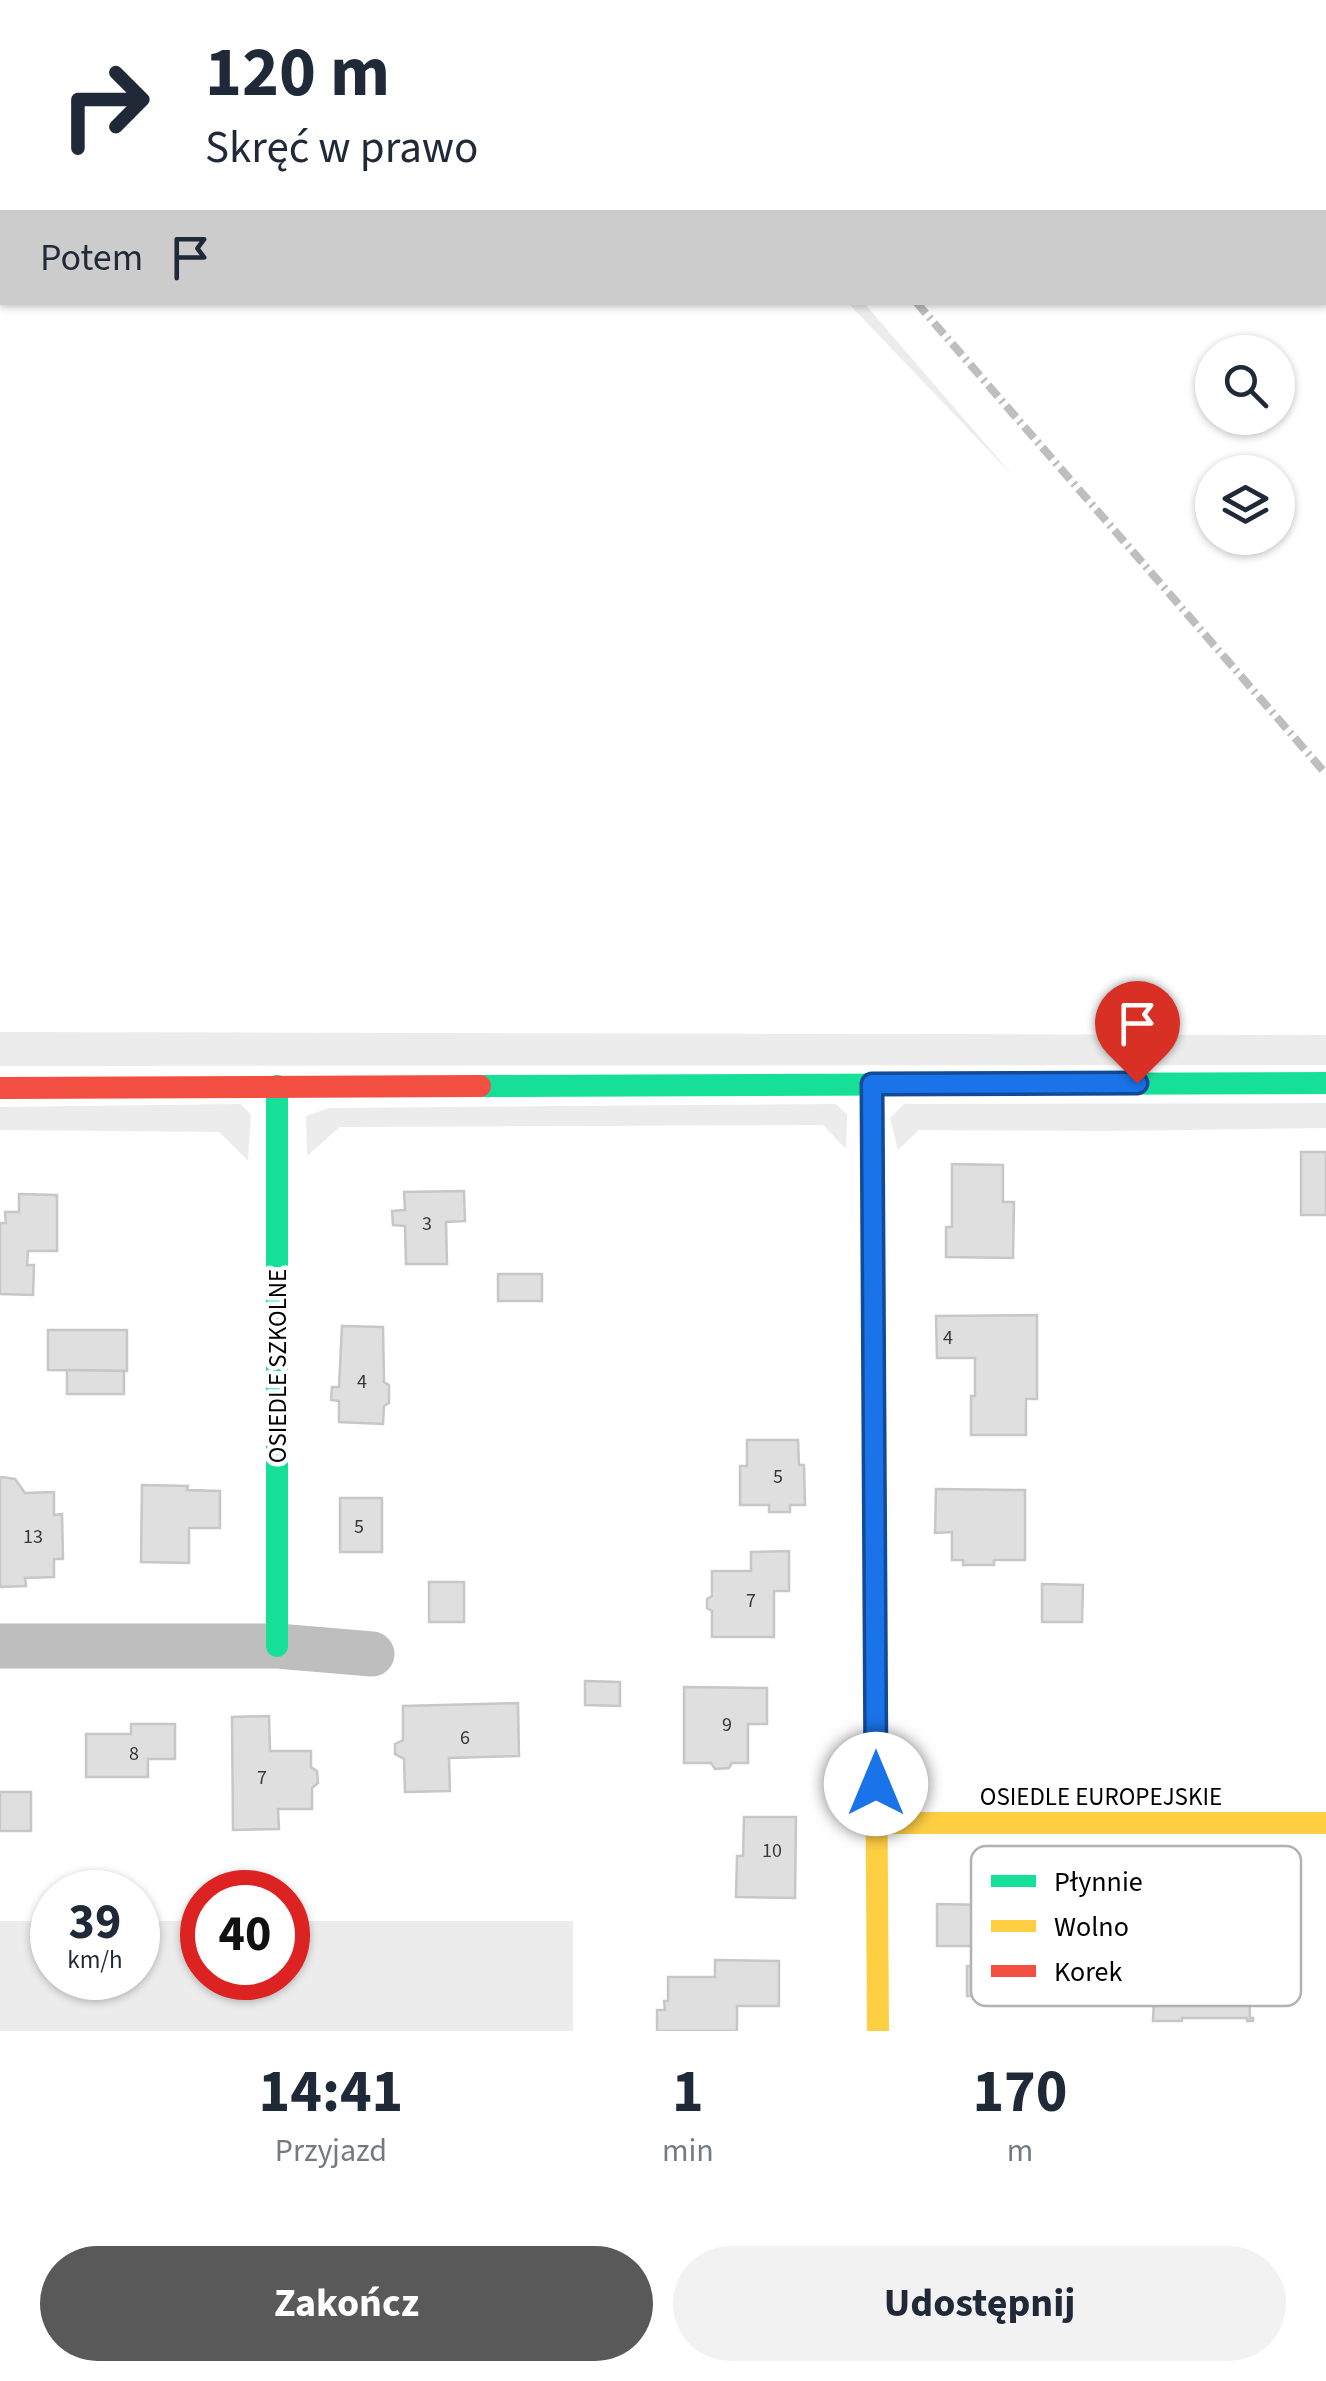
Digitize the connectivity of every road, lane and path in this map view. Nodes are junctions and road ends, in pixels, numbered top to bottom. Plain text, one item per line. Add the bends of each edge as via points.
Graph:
1 (1326, 1083) edge
2 (872, 1084) junction
3 (278, 1086) junction
4 (0, 1088) edge
5 (0, 1646) edge
6 (277, 1646) junction
7 (372, 1654) dead end
8 (877, 1823) junction
9 (1326, 1823) edge
10 (878, 2031) edge

1 - 2 street
2 - 3 street
2 - 8 street
3 - 4 street
3 - 6 street, OSIEDLE SZKOLNE
5 - 6 street
6 - 7 street
8 - 9 street, OSIEDLE EUROPEJSKIE
8 - 10 street

